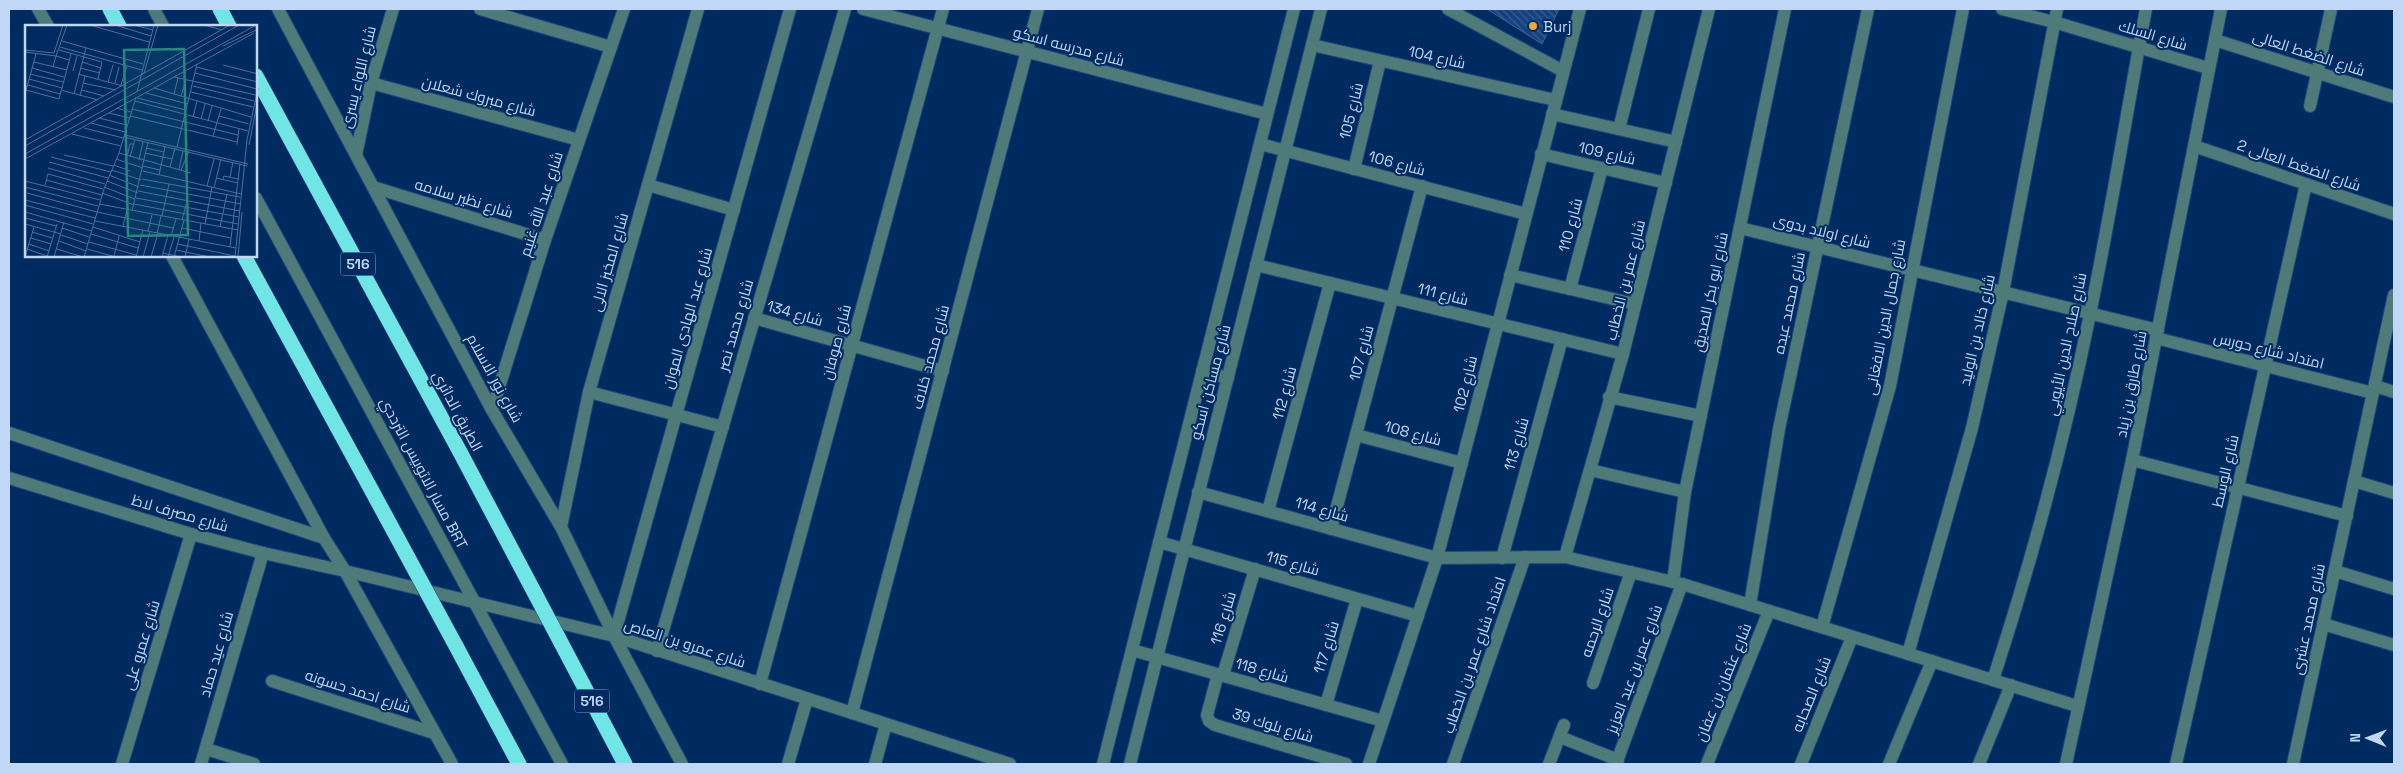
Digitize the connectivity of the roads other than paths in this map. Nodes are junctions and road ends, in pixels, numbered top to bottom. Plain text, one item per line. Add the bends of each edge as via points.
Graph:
1 (38, 9) edge
2 (110, 9) edge
3 (154, 9) edge
4 (220, 9) edge
5 (278, 9) edge
6 (393, 9) edge
7 (480, 9) edge
8 (624, 9) edge
9 (698, 9) edge
10 (790, 9) edge
11 (845, 9) edge
12 (863, 9) edge
13 (943, 9) edge
14 (1038, 9) edge
15 (1294, 9) edge
16 (1321, 9) edge
17 (1448, 9) edge
18 (1580, 9) edge
19 (1649, 9) edge
20 (1709, 9) edge
21 (1785, 9) edge
22 (1868, 9) edge
23 (1963, 9) edge
24 (2002, 9) edge
25 (2056, 9) edge
26 (2146, 9) edge
27 (2221, 9) edge
28 (2331, 9) edge
29 (2054, 22) junction
30 (47, 25) edge
31 (118, 25) edge
32 (162, 25) edge
33 (228, 25) edge
34 (938, 28) junction
35 (2214, 40) junction
36 (1312, 45) junction
37 (611, 47) junction
38 (2138, 47) junction
39 (1027, 52) junction
40 (1380, 61) junction
41 (2208, 68) junction
42 (1563, 72) junction
43 (2317, 73) junction
44 (258, 80) edge
45 (371, 83) junction
46 (2394, 97) edge
47 (1555, 100) junction
48 (2310, 106) dead end
49 (1267, 114) junction
50 (1552, 114) junction
51 (1619, 129) junction
52 (579, 140) junction
53 (1676, 142) junction
54 (1260, 144) junction
55 (2194, 146) junction
56 (1286, 151) junction
57 (1541, 154) junction
58 (356, 155) junction
59 (1354, 168) junction
60 (1602, 168) junction
61 (1666, 183) junction
62 (2306, 184) junction
63 (648, 185) junction
64 (1422, 186) junction
65 (373, 187) junction
66 (258, 202) edge
67 (734, 210) junction
68 (1526, 214) junction
69 (2394, 214) edge
70 (1740, 228) junction
71 (545, 240) junction
72 (1818, 247) junction
73 (173, 258) edge
74 (245, 258) edge
75 (1256, 265) junction
76 (1911, 269) junction
77 (1510, 275) junction
78 (1330, 283) junction
79 (1570, 289) junction
80 (2003, 292) junction
81 (2394, 295) edge
82 (1393, 298) junction
83 (1635, 304) junction
84 (2091, 313) junction
85 (754, 318) junction
86 (1498, 324) junction
87 (2157, 334) junction
88 (1562, 339) junction
89 (852, 346) junction
90 (1623, 354) junction
91 (2265, 366) junction
92 (943, 371) junction
93 (1202, 371) junction
94 (1228, 378) junction
95 (2374, 389) junction
96 (589, 392) junction
97 (2394, 392) edge
98 (1609, 397) junction
99 (492, 410) junction
100 (676, 414) junction
101 (1701, 416) junction
102 (723, 427) junction
103 (9, 433) edge
104 (1356, 435) junction
105 (2132, 460) junction
106 (1462, 463) junction
107 (1590, 470) junction
108 (9, 478) edge
109 (2354, 481) junction
110 (2238, 488) junction
111 (1198, 492) junction
112 (1685, 492) junction
113 (2394, 493) edge
114 (1268, 511) junction
115 (2347, 516) junction
116 (561, 527) junction
117 (1331, 529) junction
118 (191, 534) junction
119 (324, 538) junction
120 (1159, 542) junction
121 (1185, 549) junction
122 (263, 553) junction
123 (1525, 557) junction
124 (1565, 557) junction
125 (1437, 558) junction
126 (1502, 558) junction
127 (1255, 569) junction
128 (344, 571) junction
129 (2335, 571) junction
130 (1631, 572) junction
131 (1678, 583) junction
132 (2394, 589) edge
133 (1358, 598) junction
134 (1750, 605) junction
135 (1770, 611) junction
136 (1418, 616) junction
137 (2323, 624) junction
138 (1822, 628) junction
139 (614, 636) junction
140 (1852, 637) junction
141 (2394, 645) edge
142 (1132, 650) junction
143 (657, 651) junction
144 (1908, 654) junction
145 (1157, 657) junction
146 (1932, 661) junction
147 (1220, 675) junction
148 (272, 680) dead end
149 (1993, 680) junction
150 (1593, 683) dead end
151 (760, 684) junction
152 (2011, 686) junction
153 (807, 699) junction
154 (1326, 705) junction
155 (2077, 706) junction
156 (852, 713) junction
157 (1383, 721) junction
158 (886, 724) junction
159 (1564, 724) dead end
160 (434, 733) junction
161 (1560, 737) junction
162 (206, 749) junction
163 (974, 759) edge
164 (1617, 762) edge
165 (122, 764) edge
166 (201, 764) edge
167 (254, 764) edge
168 (452, 764) edge
169 (519, 764) edge
170 (562, 764) edge
171 (625, 764) edge
172 (682, 764) edge
173 (788, 764) edge
174 (875, 764) edge
175 (1010, 764) edge
176 (1103, 764) edge
177 (1130, 764) edge
178 (1346, 764) edge
179 (1369, 764) edge
180 (1453, 764) edge
181 (1549, 764) edge
182 (1707, 764) edge
183 (1801, 764) edge
184 (1889, 764) edge
185 (1979, 764) edge
186 (2066, 764) edge
187 (2176, 764) edge
188 (2293, 764) edge

1 - 30 street
2 - 31 highway
3 - 32 street
4 - 33 highway
5 - 58 street, شارع نور الاسلام
6 - 45 street, شارع اللواء يسرى
7 - 37 street
8 - 37 street, شارع عبد الله غنيم
9 - 63 street, شارع المخبز الالى
10 - 67 street, شارع عبد الهادى الموان
11 - 85 street, شارع محمد نصر
12 - 34 street, شارع مدرسه اسكو
13 - 34 street, شارع صوفان
14 - 39 street, شارع محمد خلاف
15 - 49 street, شارع مساكن اسكو
16 - 36 street, شارع مساكن اسكو
17 - 42 street
18 - 42 street, شارع 102
19 - 51 street
20 - 53 street, شارع عمر بن الخطاب
21 - 70 street, شارع ابو بكر الصديق
22 - 72 street, شارع محمد عبده
23 - 76 street, شارع جمال الدين الافغانى
24 - 29 street, شارع السلك
25 - 29 street, شارع خالد بن الوليد
26 - 38 street, شارع صلاح الدين الأيوبي
27 - 35 street, شارع طارق بن زياد
28 - 43 street
29 - 38 street, شارع السلك
29 - 80 street, شارع خالد بن الوليد
34 - 39 street, شارع مدرسه اسكو
34 - 89 street, شارع صوفان
35 - 41 street, شارع طارق بن زياد
35 - 43 street, شارع الضغط العالى
36 - 40 street, شارع 104
36 - 56 street, شارع مساكن اسكو
37 - 52 street, شارع عبد الله غنيم
38 - 41 street, شارع السلك
38 - 84 street, شارع صلاح الدين الأيوبي
39 - 49 street, شارع مدرسه اسكو
39 - 92 street, شارع محمد خلاف
40 - 47 street, شارع 104
40 - 59 street, شارع 105
41 - 55 street, شارع طارق بن زياد
42 - 47 street, شارع 102
43 - 46 street, شارع الضغط العالى
43 - 48 street
44 - 171 highway, الطريق الدائري / 516, bridge
45 - 52 street, شارع مبروك شعلان
45 - 58 street, شارع اللواء يسرى
47 - 50 street, شارع 102
49 - 54 street, شارع مساكن اسكو
50 - 51 street
50 - 57 street, شارع 102
51 - 53 street
52 - 71 street, شارع عبد الله غنيم
53 - 61 street, شارع عمر بن الخطاب
54 - 56 street, شارع 106
54 - 93 street, شارع مساكن اسكو
55 - 62 street, شارع الضغط العالى 2
55 - 87 street, شارع طارق بن زياد
56 - 59 street, شارع 106
56 - 75 street, شارع مساكن اسكو
57 - 60 street, شارع 109
57 - 68 street, شارع 102
58 - 65 street, شارع نور الاسلام
59 - 64 street, شارع 106
60 - 61 street, شارع 109
60 - 79 street, شارع 110
61 - 83 street, شارع عمر بن الخطاب
62 - 69 street, شارع الضغط العالى 2
62 - 91 street, شارع الوسط
63 - 67 street
63 - 96 street, شارع المخبز الالى
64 - 68 street, شارع 106
64 - 82 street, شارع 107
65 - 71 street, شارع نظير سلامه
65 - 99 street, شارع نور الاسلام
66 - 170 street, مسار الاتوبيس الترددي BRT
67 - 100 street, شارع عبد الهادى الموان
68 - 77 street, شارع 102
70 - 72 street, شارع اولاد بدوى
70 - 101 street, شارع ابو بكر الصديق
71 - 99 street, شارع عبد الله غنيم
72 - 76 street, شارع اولاد بدوى
72 - 134 street, شارع محمد عبده via 1779,428
73 - 119 street
74 - 169 highway, bridge
75 - 78 street, شارع 111
75 - 94 street, شارع مساكن اسكو
76 - 80 street, شارع اولاد بدوى
76 - 138 street, شارع جمال الدين الافغانى via 1890,386
77 - 79 street
77 - 86 street, شارع 102
78 - 82 street, شارع 111
78 - 114 street, شارع 112
79 - 83 street
80 - 84 street, شارع اولاد بدوى
80 - 144 street, شارع خالد بن الوليد via 1972,428
81 - 95 street, شارع محمد عشرى
82 - 86 street, شارع 111
82 - 104 street, شارع 107
83 - 90 street, شارع عمر بن الخطاب
84 - 87 street, شارع اولاد بدوى
84 - 149 street, شارع صلاح الدين الأيوبي via 2025,583
85 - 89 street, شارع 134
85 - 102 street, شارع محمد نصر
86 - 88 street, شارع 111
86 - 106 street, شارع 102
87 - 91 street, امتداد شارع حورس
87 - 105 street, شارع طارق بن زياد
88 - 90 street, شارع 111
88 - 126 street, شارع 113
89 - 92 street, شارع 134
89 - 151 street, شارع صوفان
90 - 98 street, شارع عمر بن الخطاب
91 - 95 street, امتداد شارع حورس
91 - 110 street, شارع الوسط
92 - 156 street, شارع محمد خلاف
93 - 94 street
93 - 120 street, شارع مساكن اسكو
94 - 111 street, شارع مساكن اسكو
95 - 97 street, امتداد شارع حورس
95 - 109 street, شارع محمد عشرى
96 - 100 street
96 - 116 street, شارع المخبز الالى
98 - 101 street
98 - 107 street, شارع عمر بن الخطاب
99 - 116 street, شارع نور الاسلام
100 - 102 street
100 - 139 street, شارع عبد الهادى الموان
101 - 112 street, شارع ابو بكر الصديق
102 - 143 street, شارع محمد نصر
103 - 119 street, شارع مصرف لاظ
104 - 106 street, شارع 108
104 - 117 street, شارع 107
105 - 110 street
105 - 155 street, شارع طارق بن زياد
106 - 125 street, شارع 102
107 - 112 street
107 - 124 street, شارع عمر بن الخطاب
108 - 118 street, شارع مصرف لاظ
109 - 113 street
109 - 115 street, شارع محمد عشرى
110 - 115 street
110 - 187 street, شارع الوسط
111 - 114 street, شارع 114
111 - 121 street, شارع مساكن اسكو
112 - 131 street, شارع ابو بكر الصديق
114 - 117 street, شارع 114
115 - 129 street, شارع محمد عشرى
116 - 139 street, شارع نور الاسلام
117 - 125 street, شارع 114
118 - 122 street, شارع مصرف لاظ
118 - 165 street, شارع عمرو على
119 - 128 street
120 - 121 street, شارع 115
120 - 142 street, شارع مساكن اسكو
121 - 127 street, شارع 115
121 - 145 street, شارع مساكن اسكو
122 - 128 street, شارع مصرف لاظ
122 - 162 street, شارع عيد حماد
123 - 124 street, شارع 114
123 - 126 street, شارع 114
123 - 180 street, امتداد شارع عمر بن الخطاب
124 - 130 street, شارع 114
125 - 126 street, شارع 114
125 - 136 street, شارع 102
127 - 133 street, شارع 115
127 - 147 street, شارع 116
128 - 139 street, شارع عمرو بن العاص
128 - 160 street
129 - 132 street
129 - 137 street, شارع محمد عشرى
130 - 131 street, شارع 114
130 - 150 street, شارع الرحمه
131 - 134 street, شارع 114
131 - 164 street, شارع عمر بن عبد العزيز
133 - 136 street, شارع 115
133 - 154 street, شارع 117
134 - 135 street, شارع 114
135 - 138 street, شارع 114
135 - 182 street, شارع عثمان بن عفان
136 - 157 street, شارع 102
137 - 141 street
137 - 188 street, شارع محمد عشرى
138 - 140 street, شارع 114
139 - 143 street, شارع عمرو بن العاص
139 - 172 street, شارع نور الاسلام
140 - 144 street, شارع 114
140 - 183 street, شارع الصحابه
142 - 145 street, شارع 118
142 - 176 street, شارع مساكن اسكو
143 - 151 street, شارع عمرو بن العاص
144 - 146 street, شارع 114
145 - 147 street, شارع 118
145 - 177 street, شارع مساكن اسكو
146 - 149 street, شارع 114
146 - 184 street
147 - 154 street, شارع 118
147 - 178 street, شارع بلوك 39 via 1207,715 1209,721
148 - 160 street, شارع احمد حسونه
149 - 152 street, شارع 114
151 - 153 street, شارع عمرو بن العاص
152 - 155 street, شارع 114
152 - 185 street
153 - 156 street, شارع عمرو بن العاص
153 - 173 street
154 - 157 street, شارع 118
155 - 186 street, شارع طارق بن زياد
156 - 158 street, شارع عمرو بن العاص
157 - 179 street, شارع 102
158 - 163 street, شارع عمرو بن العاص
158 - 174 street
159 - 161 street
160 - 168 street
161 - 164 street
161 - 181 street
162 - 166 street, شارع عيد حماد
162 - 167 street
163 - 175 street, شارع عمرو بن العاص

